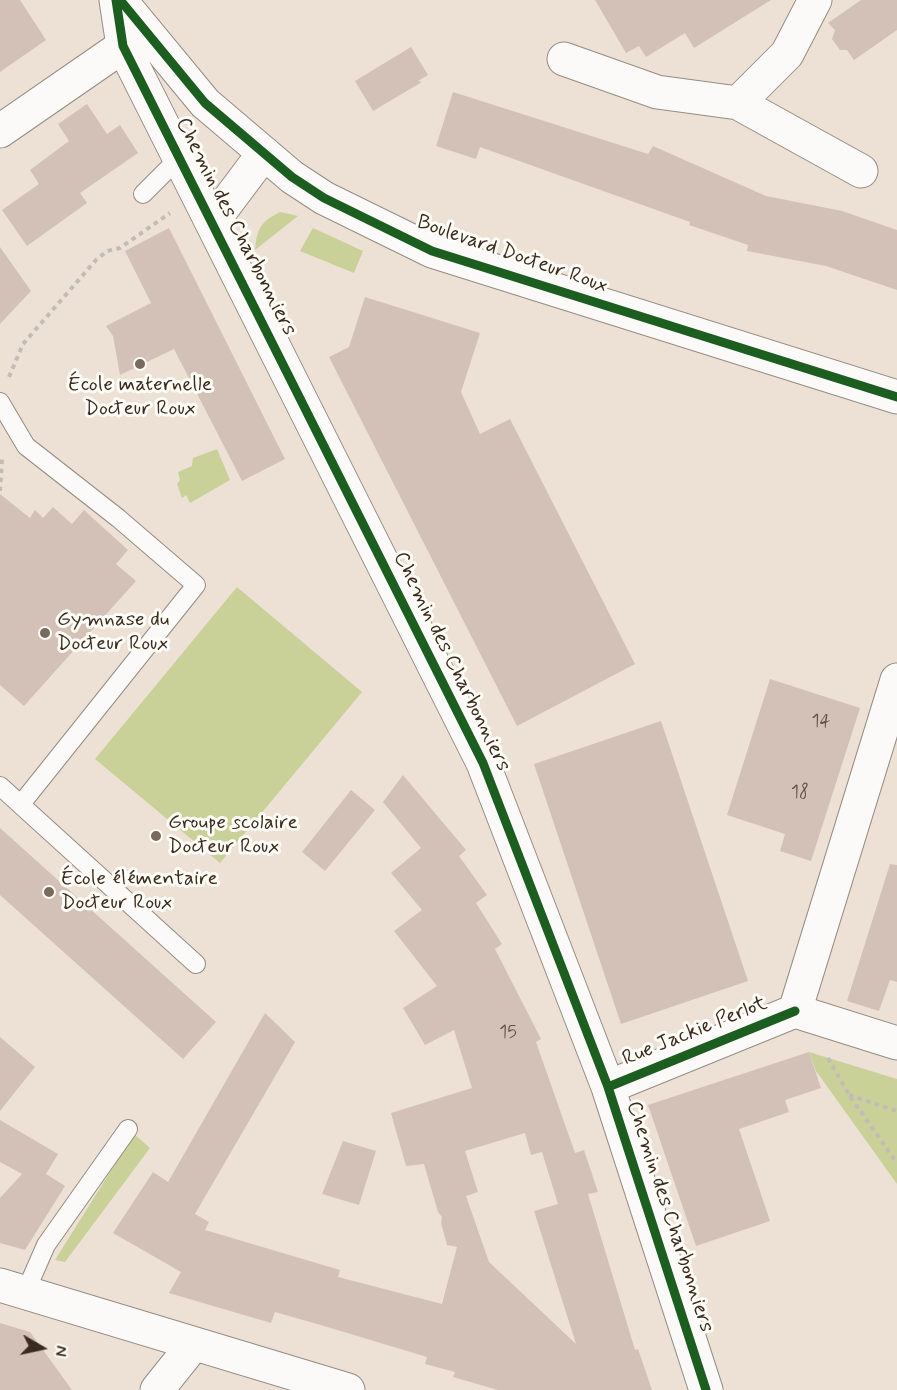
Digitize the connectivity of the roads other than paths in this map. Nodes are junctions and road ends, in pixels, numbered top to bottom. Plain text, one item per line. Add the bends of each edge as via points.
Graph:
1 (118, 0) edge
2 (815, 0) edge
3 (123, 46) junction
4 (564, 59) dead end
5 (738, 103) junction
6 (0, 131) edge
7 (264, 153) junction
8 (180, 157) junction
9 (861, 171) dead end
10 (143, 194) dead end
11 (206, 208) junction
12 (897, 397) edge
13 (2, 406) edge
14 (895, 694) edge
15 (0, 786) edge
16 (21, 804) junction
17 (196, 964) dead end
18 (803, 1014) junction
19 (897, 1043) edge
20 (608, 1087) junction
21 (128, 1129) dead end
22 (12, 1289) edge
23 (193, 1345) junction
24 (158, 1390) edge
25 (348, 1390) edge
26 (706, 1390) edge

1 - 3 street, Boulevard Docteur Roux
1 - 7 street, Boulevard Docteur Roux via 205,103
2 - 5 street via 787,54
3 - 6 street
3 - 8 street, Chemin des Charbonniers
4 - 5 street via 657,92
5 - 9 street
7 - 11 street
7 - 12 street, Boulevard Docteur Roux via 324,198 432,251
8 - 10 lane, Chemin des Charbonniers
8 - 11 street, Chemin des Charbonniers
11 - 20 street, Chemin des Charbonniers via 483,763
13 - 16 lane via 26,446 196,585
14 - 18 street, Rue Jackie Perlot
15 - 16 lane
16 - 17 lane
18 - 19 street
18 - 20 street, Rue Jackie Perlot
20 - 26 street, Chemin des Charbonniers
21 - 22 lane
22 - 23 street
23 - 24 street
23 - 25 street

